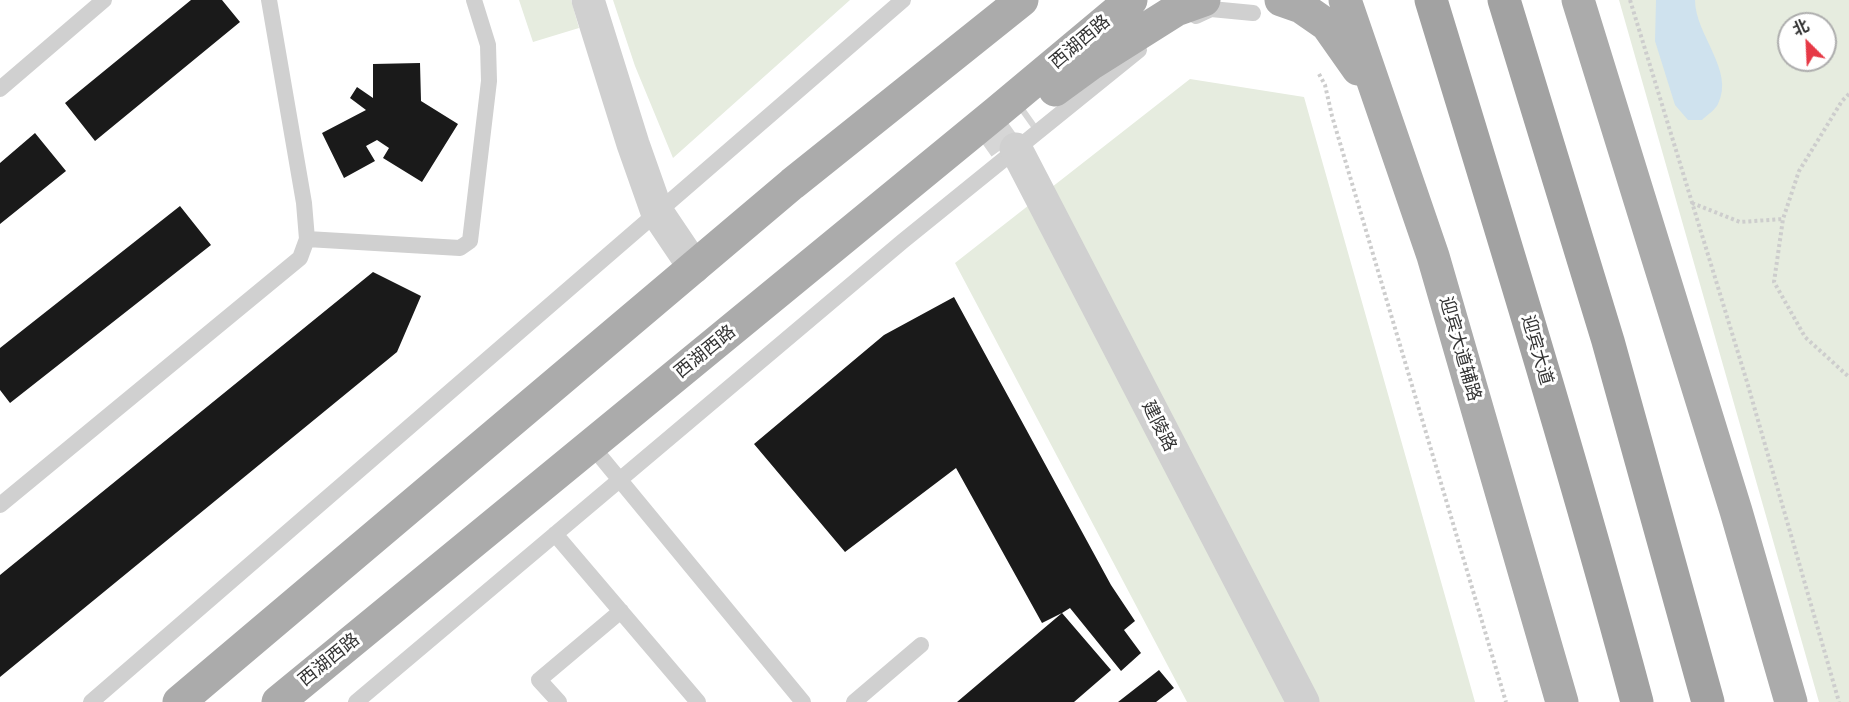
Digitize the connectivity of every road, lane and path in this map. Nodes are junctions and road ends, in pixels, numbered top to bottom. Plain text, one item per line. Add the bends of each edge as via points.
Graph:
1 (104, 0) edge
2 (269, 0) edge
3 (474, 0) edge
4 (588, 0) edge
5 (903, 0) edge
6 (999, 0) edge
7 (1022, 0) edge
8 (1131, 0) edge
9 (1204, 0) edge
10 (1345, 0) edge
11 (1431, 0) edge
12 (1503, 0) edge
13 (1578, 0) edge
14 (1630, 0) edge
15 (1267, 7) edge
16 (1316, 68) dead end
17 (0, 89) edge
18 (1849, 94) edge
19 (1379, 98) junction
20 (1027, 111) tunnel mouth
21 (982, 143) tunnel mouth
22 (1016, 149) junction
23 (822, 160) junction
24 (1692, 203) junction
25 (657, 212) junction
26 (1783, 219) junction
27 (307, 239) junction
28 (694, 267) junction
29 (751, 314) junction
30 (1849, 377) edge
31 (591, 445) junction
32 (620, 479) junction
33 (0, 505) edge
34 (555, 534) junction
35 (621, 611) junction
36 (921, 645) dead end
37 (91, 702) edge
38 (179, 702) edge
39 (278, 702) edge
40 (356, 702) edge
41 (559, 702) edge
42 (698, 702) edge
43 (803, 702) edge
44 (854, 702) edge
45 (1303, 702) edge
46 (1506, 702) edge
47 (1562, 702) edge
48 (1637, 702) edge
49 (1708, 702) edge
50 (1791, 702) edge
51 (1839, 702) edge

1 - 17 lane
2 - 27 lane
3 - 27 lane via 488,45 489,81 470,241 460,248
4 - 25 street
5 - 25 lane
6 - 23 main road
7 - 23 main road
8 - 29 main road, 西湖西路
9 - 20 main road via 1176,10 1129,39
10 - 19 main road, 迎宾大道辅路
11 - 48 highway, 迎宾大道 via 1515,275
12 - 49 highway via 1608,341
13 - 50 main road via 1733,500
14 - 24 path
15 - 19 main road via 1301,7 1327,25
15 - 22 lane via 1211,9 1167,27
16 - 46 path via 1325,85
18 - 26 path via 1799,171
19 - 47 main road, 迎宾大道辅路 via 1433,256
21 - 29 main road
22 - 32 lane
22 - 45 street, 建陵路
23 - 28 main road
24 - 26 path via 1740,222
24 - 51 path
25 - 28 street
25 - 37 lane
26 - 30 path via 1774,282 1805,337
27 - 33 lane via 300,258
28 - 38 main road
29 - 31 main road, 西湖西路
31 - 32 lane
31 - 39 main road, 西湖西路
32 - 34 lane
32 - 43 lane
34 - 35 lane
34 - 40 lane
35 - 41 lane via 539,680
35 - 42 lane
36 - 44 lane

